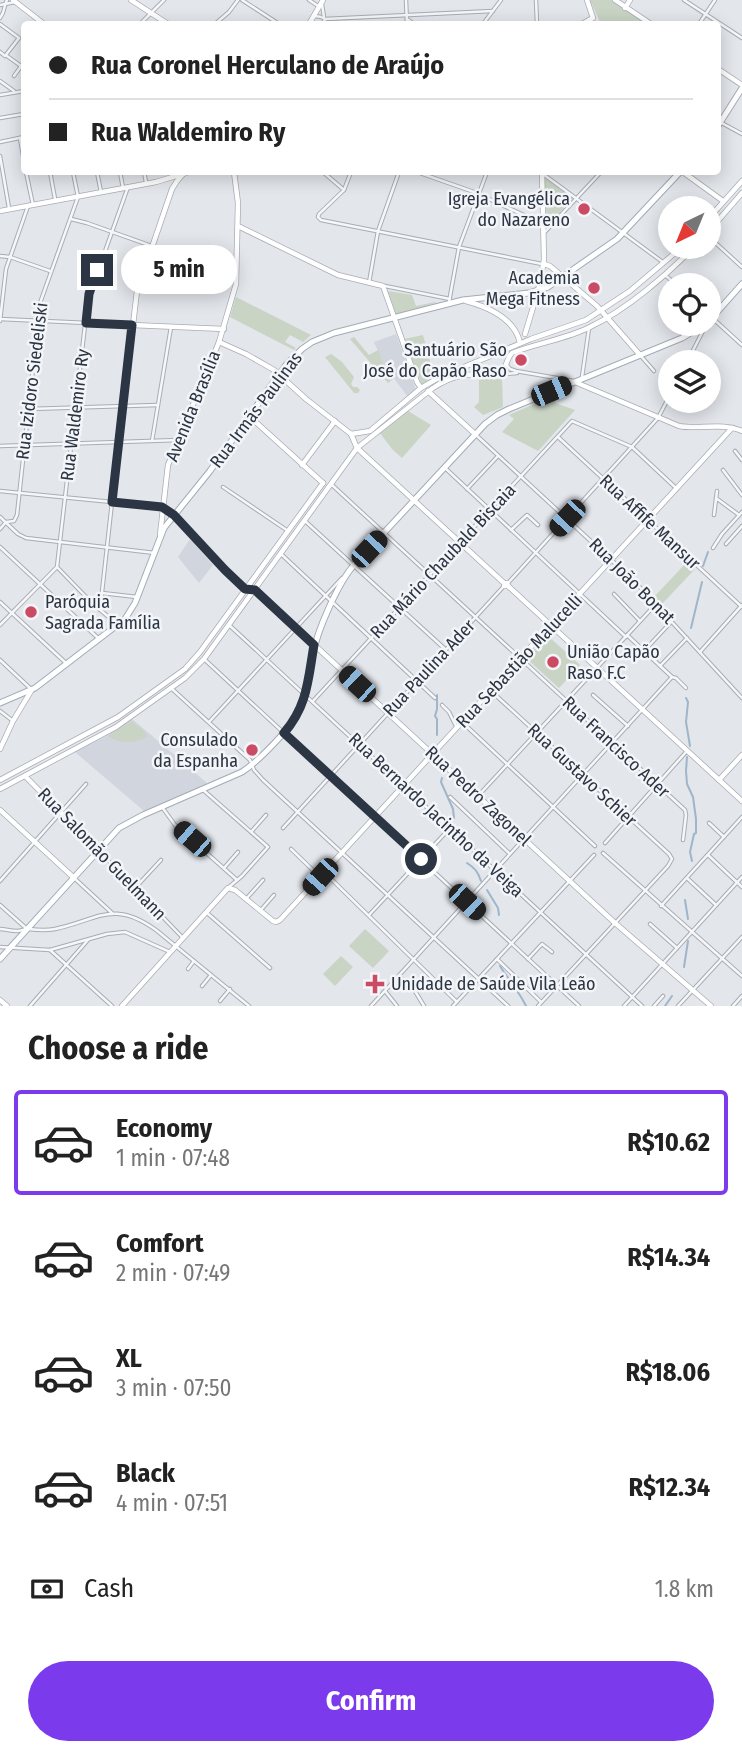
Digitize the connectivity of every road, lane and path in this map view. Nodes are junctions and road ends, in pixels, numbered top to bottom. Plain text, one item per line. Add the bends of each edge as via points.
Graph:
1 (131, 0) edge
2 (164, 0) edge
3 (240, 0) edge
4 (309, 0) edge
5 (406, 0) edge
6 (501, 0) edge
7 (536, 0) edge
8 (587, 0) edge
9 (615, 0) edge
10 (630, 0) edge
11 (684, 0) edge
12 (715, 0) edge
13 (14, 1) edge
14 (4, 3) edge
15 (322, 4) edge
16 (625, 8) junction
17 (493, 11) junction
18 (151, 13) junction
19 (706, 14) junction
20 (314, 17) junction
21 (406, 17) junction
22 (0, 18) edge
23 (325, 19) junction
24 (40, 21) edge
25 (143, 21) edge
26 (163, 21) edge
27 (218, 21) edge
28 (274, 21) edge
29 (311, 21) edge
30 (407, 21) edge
31 (411, 21) edge
32 (485, 21) edge
33 (537, 21) edge
34 (591, 21) edge
35 (646, 21) edge
36 (701, 21) edge
37 (716, 21) edge
38 (0, 24) edge
39 (721, 24) edge
40 (742, 38) edge
41 (0, 52) edge
42 (6, 55) junction
43 (21, 66) joint
44 (721, 71) edge
45 (14, 76) dead end
46 (0, 81) edge
47 (742, 87) edge
48 (16, 92) junction
49 (21, 92) edge
50 (0, 95) edge
51 (21, 114) edge
52 (0, 118) edge
53 (721, 118) edge
54 (721, 124) edge
55 (742, 134) edge
56 (21, 138) edge
57 (0, 142) edge
58 (0, 156) edge
59 (26, 175) edge
60 (51, 175) edge
61 (74, 175) edge
62 (97, 175) edge
63 (121, 175) edge
64 (144, 175) edge
65 (176, 175) edge
66 (183, 175) edge
67 (235, 175) edge
68 (326, 175) edge
69 (350, 175) edge
70 (397, 175) edge
71 (425, 175) edge
72 (486, 175) edge
73 (541, 175) edge
74 (545, 175) edge
75 (598, 175) edge
76 (678, 175) edge
77 (685, 175) edge
78 (742, 181) edge
79 (146, 184) junction
80 (125, 188) junction
81 (344, 190) junction
82 (100, 192) junction
83 (479, 194) junction
84 (78, 197) junction
85 (576, 198) junction
86 (741, 198) edge
87 (55, 201) junction
88 (723, 201) junction
89 (721, 203) edge
90 (30, 205) junction
91 (10, 209) junction
92 (0, 211) edge
93 (70, 219) junction
94 (721, 219) edge
95 (543, 224) junction
96 (237, 226) junction
97 (378, 231) junction
98 (112, 232) junction
99 (544, 233) junction
100 (623, 233) junction
101 (152, 246) junction
102 (459, 247) junction
103 (721, 248) edge
104 (0, 256) edge
105 (10, 257) junction
106 (668, 259) edge
107 (682, 259) edge
108 (193, 261) junction
109 (664, 263) junction
110 (544, 264) junction
111 (742, 267) edge
112 (51, 271) junction
113 (667, 273) edge
114 (236, 276) junction
115 (563, 278) junction
116 (658, 280) edge
117 (369, 283) junction
118 (742, 284) edge
119 (184, 286) dead end
120 (383, 286) junction
121 (538, 291) junction
122 (437, 297) junction
123 (463, 300) junction
124 (449, 302) junction
125 (439, 306) junction
126 (721, 306) edge
127 (602, 310) junction
128 (608, 317) junction
129 (394, 318) junction
130 (0, 320) edge
131 (38, 321) junction
132 (86, 323) junction
133 (132, 325) junction
134 (172, 327) junction
135 (589, 328) junction
136 (224, 329) junction
137 (721, 329) edge
138 (581, 330) junction
139 (518, 333) junction
140 (525, 334) junction
141 (587, 336) junction
142 (684, 336) edge
143 (701, 336) edge
144 (531, 339) junction
145 (219, 342) junction
146 (741, 343) edge
147 (520, 344) junction
148 (693, 350) edge
149 (640, 355) junction
150 (507, 365) junction
151 (654, 371) dead end
152 (524, 372) junction
153 (500, 374) junction
154 (279, 375) junction
155 (582, 378) junction
156 (574, 381) junction
157 (421, 388) junction
158 (429, 391) junction
159 (158, 405) junction
160 (123, 406) junction
161 (76, 408) junction
162 (29, 409) junction
163 (661, 413) edge
164 (249, 416) junction
165 (659, 418) junction
166 (335, 421) junction
167 (733, 428) junction
168 (742, 432) edge
169 (351, 433) junction
170 (475, 434) junction
171 (558, 437) junction
172 (179, 440) junction
173 (152, 441) junction
174 (119, 442) junction
175 (72, 444) junction
176 (0, 446) edge
177 (24, 446) junction
178 (632, 447) junction
179 (357, 449) junction
180 (735, 451) dead end
181 (499, 456) junction
182 (742, 460) edge
183 (302, 465) junction
184 (444, 467) junction
185 (723, 470) dead end
186 (521, 477) junction
187 (603, 479) junction
188 (323, 483) junction
189 (332, 485) junction
190 (223, 487) dead end
191 (467, 489) junction
192 (677, 489) junction
193 (0, 491) edge
194 (717, 491) dead end
195 (19, 492) junction
196 (742, 495) edge
197 (66, 497) junction
198 (716, 498) junction
199 (414, 500) junction
200 (112, 502) junction
201 (162, 507) junction
202 (490, 510) junction
203 (741, 514) edge
204 (174, 515) junction
205 (714, 515) dead end
206 (0, 517) edge
207 (567, 518) junction
208 (648, 520) junction
209 (305, 521) junction
210 (6, 522) junction
211 (538, 526) dead end
212 (742, 526) edge
213 (0, 529) edge
214 (511, 530) junction
215 (288, 531) junction
216 (384, 533) junction
217 (159, 539) junction
218 (60, 542) junction
219 (460, 543) junction
220 (726, 544) dead end
221 (0, 547) edge
222 (107, 548) junction
223 (713, 548) dead end
224 (155, 553) junction
225 (535, 553) junction
226 (281, 554) junction
227 (612, 560) junction
228 (58, 567) junction
229 (352, 567) junction
230 (430, 575) junction
231 (39, 584) junction
232 (506, 585) junction
233 (245, 589) junction
234 (255, 590) junction
235 (102, 593) junction
236 (580, 594) junction
237 (614, 594) dead end
238 (325, 596) junction
239 (138, 597) junction
240 (0, 601) edge
241 (332, 602) junction
242 (656, 604) junction
243 (742, 606) edge
244 (400, 608) junction
245 (100, 610) junction
246 (12, 613) junction
247 (476, 618) junction
248 (640, 621) junction
249 (672, 621) junction
250 (0, 625) edge
251 (118, 625) junction
252 (229, 625) junction
253 (551, 626) junction
254 (296, 628) junction
255 (626, 636) junction
256 (687, 638) junction
257 (99, 639) junction
258 (371, 639) junction
259 (314, 645) junction
260 (446, 650) junction
261 (644, 650) junction
262 (700, 652) junction
263 (204, 659) junction
264 (267, 659) junction
265 (521, 659) junction
266 (0, 660) edge
267 (67, 664) junction
268 (660, 666) junction
269 (597, 668) junction
270 (342, 670) junction
271 (672, 677) junction
272 (417, 681) junction
273 (171, 688) junction
274 (686, 688) dead end
275 (32, 690) junction
276 (238, 691) junction
277 (491, 691) junction
278 (305, 695) junction
279 (593, 695) dead end
280 (435, 698) dead end
281 (742, 698) edge
282 (566, 701) junction
283 (313, 702) junction
284 (0, 703) edge
285 (442, 705) dead end
286 (642, 710) junction
287 (0, 711) edge
288 (388, 713) junction
289 (13, 721) junction
290 (209, 722) junction
291 (462, 722) junction
292 (628, 726) junction
293 (457, 728) junction
294 (284, 733) junction
295 (537, 733) junction
296 (612, 743) junction
297 (360, 744) junction
298 (0, 749) edge
299 (687, 751) junction
300 (433, 754) junction
301 (741, 758) edge
302 (252, 765) junction
303 (508, 765) junction
304 (20, 770) junction
305 (583, 775) junction
306 (25, 776) junction
307 (331, 776) junction
308 (0, 780) edge
309 (719, 780) junction
310 (86, 784) dead end
311 (404, 785) junction
312 (657, 785) junction
313 (0, 789) edge
314 (202, 789) junction
315 (478, 796) junction
316 (450, 797) dead end
317 (742, 802) edge
318 (162, 807) junction
319 (554, 807) junction
320 (0, 810) edge
321 (61, 812) junction
322 (298, 812) junction
323 (266, 815) dead end
324 (375, 817) junction
325 (742, 817) edge
326 (629, 818) junction
327 (709, 823) dead end
328 (283, 828) dead end
329 (450, 828) junction
330 (251, 832) junction
331 (724, 837) junction
332 (524, 839) junction
333 (683, 840) dead end
334 (34, 842) junction
335 (605, 844) dead end
336 (595, 846) dead end
337 (291, 849) dead end
338 (98, 850) junction
339 (238, 852) dead end
340 (342, 853) junction
341 (603, 853) dead end
342 (510, 854) junction
343 (594, 855) dead end
344 (708, 855) junction
345 (421, 859) junction
346 (161, 860) dead end
347 (224, 868) junction
348 (495, 871) junction
349 (324, 872) junction
350 (73, 877) junction
351 (320, 877) junction
352 (742, 877) edge
353 (687, 878) junction
354 (236, 879) junction
355 (263, 880) dead end
356 (0, 881) edge
357 (570, 881) junction
358 (737, 882) junction
359 (742, 887) edge
360 (135, 888) junction
361 (228, 888) junction
362 (645, 891) junction
363 (274, 895) dead end
364 (388, 895) junction
365 (246, 899) junction
366 (467, 902) junction
367 (0, 905) edge
368 (716, 905) junction
369 (662, 906) junction
370 (260, 911) junction
371 (206, 912) junction
372 (540, 912) junction
373 (112, 913) junction
374 (369, 915) junction
375 (615, 923) junction
376 (650, 924) dead end
377 (0, 929) edge
378 (27, 929) junction
379 (692, 931) junction
380 (18, 934) junction
381 (742, 937) edge
382 (183, 938) junction
383 (434, 938) junction
384 (88, 940) junction
385 (512, 943) junction
386 (176, 946) junction
387 (0, 947) edge
388 (10, 948) junction
389 (677, 948) junction
390 (50, 950) junction
391 (170, 952) junction
392 (552, 953) dead end
393 (586, 954) junction
394 (497, 958) junction
395 (722, 958) junction
396 (0, 959) edge
397 (528, 959) junction
398 (414, 960) junction
399 (194, 961) junction
400 (662, 964) junction
401 (67, 965) junction
402 (270, 968) dead end
403 (188, 969) dead end
404 (211, 975) junction
405 (399, 975) junction
406 (742, 976) edge
407 (478, 979) junction
408 (557, 985) junction
409 (202, 986) dead end
410 (230, 989) junction
411 (693, 990) junction
412 (385, 991) junction
413 (663, 996) dead end
414 (742, 996) edge
415 (632, 997) junction
416 (0, 1000) edge
417 (220, 1001) dead end
418 (457, 1002) junction
419 (539, 1004) edge
420 (7, 1006) edge
421 (30, 1006) edge
422 (112, 1006) edge
423 (122, 1006) edge
424 (248, 1006) edge
425 (371, 1006) edge
426 (397, 1006) edge
427 (424, 1006) edge
428 (453, 1006) edge
429 (508, 1006) edge
430 (579, 1006) edge
431 (624, 1006) edge
432 (642, 1006) edge
433 (654, 1006) edge
434 (678, 1006) edge
435 (711, 1006) edge
436 (733, 1006) edge

1 - 18 street
2 - 18 street
3 - 27 street
3 - 28 street
4 - 15 street
5 - 21 street
6 - 17 street
7 - 33 street
8 - 34 street
9 - 16 street
10 - 16 street
11 - 19 street
12 - 19 street
13 - 14 street
13 - 24 street
14 - 22 street
15 - 20 street
15 - 23 street
16 - 35 street
17 - 21 street
17 - 32 street
18 - 25 street
18 - 26 street
19 - 36 street
19 - 37 street
20 - 23 street
20 - 29 street
21 - 23 street
21 - 30 street
21 - 31 street
38 - 42 street via 19,38
39 - 40 street
41 - 42 street
42 - 43 street
43 - 45 street
44 - 47 street
46 - 48 street
47 - 53 main road
48 - 49 street
48 - 50 street
51 - 52 street
54 - 55 street
56 - 57 street
58 - 91 street
59 - 90 street
60 - 87 street
61 - 84 street
62 - 82 street
63 - 80 street
64 - 79 street
65 - 79 street
66 - 101 street via 174,185
67 - 96 street, Avenida Brasília
68 - 81 street
69 - 81 street
70 - 97 street
71 - 83 street
72 - 83 street
73 - 95 street
74 - 85 street
75 - 85 street
76 - 100 main road
77 - 88 street
78 - 88 street
79 - 80 street
80 - 82 street
80 - 98 street, Rua Waldemiro Ry
81 - 97 street via 318,217
82 - 84 street
83 - 95 street
83 - 102 street
84 - 87 street
84 - 93 street, Rua Izidoro Siedeliski
85 - 99 street
85 - 100 street
86 - 88 street
86 - 94 street
87 - 90 street
88 - 89 street
90 - 91 street
90 - 105 street
91 - 92 street
93 - 98 street
93 - 112 street, Rua Izidoro Siedeliski
95 - 99 street
96 - 114 street, Avenida Brasília
96 - 117 street via 338,275
97 - 102 street
97 - 117 street
98 - 101 street
98 - 132 street, Rua Waldemiro Ry via 90,289
99 - 110 street
100 - 109 street
100 - 115 main road
101 - 108 street
101 - 133 street
102 - 110 street
102 - 124 street
103 - 111 street
104 - 105 street
105 - 112 street
105 - 130 street
106 - 109 street
107 - 113 street
108 - 114 street
108 - 119 street
109 - 127 street
110 - 115 street
110 - 121 street
112 - 131 street, Rua Izidoro Siedeliski
114 - 136 street, Avenida Brasília
115 - 121 main road
115 - 127 street
116 - 128 street
117 - 120 street
118 - 126 main road
120 - 122 street
120 - 129 street
121 - 123 main road, Rua Irmãs Paulinas
121 - 140 street
122 - 124 street
122 - 125 main road
123 - 124 main road, Rua Irmãs Paulinas
123 - 139 street via 502,317
124 - 125 main road, Rua Irmãs Paulinas
125 - 129 main road, Rua Irmãs Paulinas
127 - 128 street
127 - 144 street
128 - 135 street
128 - 149 street
129 - 154 main road, Rua Irmãs Paulinas via 318,339 296,354
129 - 157 street
130 - 131 street
131 - 132 street
131 - 162 street, Rua Izidoro Siedeliski
132 - 133 street
132 - 161 street, Rua Waldemiro Ry
133 - 134 street
133 - 160 street
134 - 136 street
134 - 159 street
135 - 138 street
135 - 141 street
136 - 145 street, Avenida Brasília
137 - 146 street
138 - 141 street
138 - 150 street via 512,353
139 - 140 street
139 - 147 street
140 - 144 street
141 - 155 street
142 - 149 main road
143 - 148 street
144 - 147 street
145 - 154 street via 250,355
145 - 172 street, Avenida Brasília
147 - 157 street
149 - 151 street
149 - 155 main road
150 - 152 street
150 - 153 street
152 - 153 street
152 - 156 street
153 - 158 street via 462,374
154 - 164 main road, Rua Irmãs Paulinas
154 - 166 street
155 - 156 main road
156 - 165 street
156 - 170 main road via 497,415
157 - 158 street, Rua João Bonat
157 - 169 street via 370,431
158 - 170 street, Rua João Bonat
158 - 179 street
159 - 160 street
159 - 173 street
160 - 161 street
160 - 174 street
161 - 162 street
161 - 175 street, Rua Waldemiro Ry
162 - 177 street, Rua Izidoro Siedeliski
163 - 165 street, Rua Paulina Ader
164 - 183 street
164 - 204 main road, Rua Irmãs Paulinas
165 - 167 street via 685,428
165 - 178 street, Rua Paulina Ader
166 - 169 street
166 - 183 street
167 - 168 street
167 - 192 street, Rua Sebastião Malucelli
169 - 179 street
170 - 181 street, Rua João Bonat
170 - 184 main road
171 - 178 street, Rua Mário Chaubald Biscaia via 572,421
171 - 186 street, Rua Mário Chaubald Biscaia
171 - 187 street, Rua Affife Mansur
172 - 173 street
172 - 201 street, Avenida Brasília via 168,465
173 - 174 street
174 - 175 street
174 - 200 street
175 - 177 street
175 - 197 street, Rua Waldemiro Ry
176 - 177 street
177 - 195 street, Rua Izidoro Siedeliski
178 - 187 street, Rua Paulina Ader
178 - 192 street
179 - 189 street
179 - 199 street
180 - 182 street
181 - 186 street, Rua João Bonat
181 - 191 street
183 - 188 street
184 - 191 street
184 - 199 main road
185 - 196 street
186 - 202 street, Rua Mário Chaubald Biscaia
186 - 207 street, Rua João Bonat
187 - 207 street, Rua Paulina Ader
187 - 208 street, Rua Affife Mansur
188 - 189 street
188 - 215 street
189 - 209 street
189 - 216 street, Rua Francisco Ader
190 - 215 street
191 - 202 street
192 - 208 street, Rua Sebastião Malucelli
193 - 195 street
194 - 198 street
195 - 197 street
195 - 210 street, Rua Izidoro Siedeliski via 16,517
197 - 200 street
197 - 218 street, Rua Waldemiro Ry
198 - 203 street
198 - 205 street
199 - 216 main road
199 - 219 street
200 - 201 street
200 - 222 street
201 - 204 street
201 - 217 street, Avenida Brasília
202 - 214 street
202 - 219 street, Rua Mário Chaubald Biscaia
203 - 223 street
204 - 217 main road, Rua Irmãs Paulinas
204 - 233 street
206 - 210 street
207 - 225 street, Rua Paulina Ader
207 - 227 street, Rua João Bonat
208 - 227 street, Rua Sebastião Malucelli
208 - 243 street, Rua Affife Mansur
209 - 226 street
209 - 229 street
210 - 213 street
210 - 218 street via 23,537
211 - 214 street via 527,515
212 - 220 street
214 - 225 street
215 - 233 street
216 - 229 main road
216 - 230 street, Rua Francisco Ader
217 - 224 main road, Avenida Brasília
218 - 222 street
218 - 228 street, Rua Waldemiro Ry
219 - 230 street, Rua Mário Chaubald Biscaia
219 - 232 street
221 - 231 street
222 - 224 street
222 - 235 street
224 - 239 main road, Avenida Brasília
225 - 232 street, Rua Paulina Ader
225 - 236 street
226 - 234 street
226 - 238 street
227 - 236 street, Rua Sebastião Malucelli
227 - 242 street, Rua João Bonat
228 - 231 street
228 - 245 street
229 - 238 street
229 - 241 main road
229 - 244 street
230 - 244 street, Rua Mário Chaubald Biscaia
230 - 247 street, Rua Francisco Ader
231 - 246 street
231 - 257 street
232 - 247 street, Rua Paulina Ader
232 - 253 street
233 - 234 street
233 - 304 street via 185,669 118,717
234 - 252 street
234 - 254 street, Rua Pedro Zagonel
235 - 239 street
235 - 245 street
236 - 253 street, Rua Sebastião Malucelli
236 - 255 street
237 - 248 street
238 - 241 street
238 - 254 street
239 - 251 main road, Avenida Brasília
240 - 246 street
241 - 258 street
241 - 259 main road
242 - 248 street
242 - 249 street, Rua João Bonat
243 - 262 street
244 - 258 street, Rua Mário Chaubald Biscaia
244 - 260 street
245 - 251 street
246 - 250 street
246 - 267 street
247 - 260 street, Rua Paulina Ader
247 - 265 street, Rua Francisco Ader
248 - 255 street
249 - 256 street, Rua João Bonat
249 - 261 street
251 - 257 main road, Avenida Brasília
252 - 263 street
252 - 264 street, Rua Bernardo Jacintho da Veiga
253 - 265 street, Rua Sebastião Malucelli
253 - 269 street
254 - 259 street, Rua Pedro Zagonel
254 - 264 street
255 - 261 street
255 - 269 street
256 - 262 street, Rua João Bonat
256 - 268 street
257 - 267 main road, Avenida Brasília
258 - 270 street, Rua Mário Chaubald Biscaia
258 - 272 street
259 - 270 street, Rua Pedro Zagonel
259 - 278 main road
260 - 272 street, Rua Paulina Ader
261 - 268 street
262 - 281 street, Rua João Bonat
263 - 273 street
263 - 276 street
264 - 276 street
264 - 278 street, Rua Bernardo Jacintho da Veiga
265 - 277 street, Rua Sebastião Malucelli
265 - 282 street, Rua Francisco Ader
266 - 275 street
267 - 275 main road, Avenida Brasília
268 - 271 street
269 - 282 street
269 - 286 street
270 - 283 street, Rua Mário Chaubald Biscaia
270 - 288 street, Rua Pedro Zagonel
271 - 274 street
271 - 286 street
272 - 280 street
272 - 288 street, Rua Paulina Ader
273 - 290 street
273 - 306 street via 105,733
275 - 284 main road
275 - 289 street, Avenida Brasília
276 - 290 street
276 - 294 street
277 - 291 street, Rua Sebastião Malucelli
277 - 295 street, Rua Gustavo Schier
278 - 283 street, Rua Bernardo Jacintho da Veiga
278 - 294 main road
279 - 292 street
282 - 295 street
282 - 296 street, Rua Francisco Ader
283 - 297 street, Rua Bernardo Jacintho da Veiga
285 - 293 street
286 - 292 street
286 - 299 street
287 - 289 street
288 - 297 street, Rua Paulina Ader
288 - 300 street, Rua Pedro Zagonel
289 - 298 street, Avenida Brasília
290 - 302 street
291 - 293 street, Rua Sebastião Malucelli
291 - 303 street
292 - 296 street
293 - 300 street, Rua Sebastião Malucelli
294 - 302 main road
294 - 307 street
295 - 303 street
295 - 305 street, Rua Gustavo Schier
296 - 305 street
296 - 312 street, Rua Francisco Ader
297 - 307 street, Rua Paulina Ader
297 - 311 street, Rua Bernardo Jacintho da Veiga
299 - 309 street
299 - 312 street
300 - 311 street, Rua Sebastião Malucelli
300 - 315 street, Rua Pedro Zagonel
301 - 309 street
302 - 314 main road
302 - 322 street
303 - 315 street
303 - 319 street
304 - 306 street, Rua Salomão Guelmann
304 - 308 street
305 - 319 street
305 - 326 street, Rua Gustavo Schier
306 - 313 street
306 - 321 street, Rua Salomão Guelmann
307 - 322 street, Rua Paulina Ader
307 - 324 street
309 - 317 street
310 - 321 street
311 - 324 street, Rua Sebastião Malucelli
311 - 329 street, Rua Bernardo Jacintho da Veiga
312 - 326 street
312 - 333 street, Rua Francisco Ader via 685,810
314 - 318 main road
314 - 330 street
315 - 332 street, Rua Pedro Zagonel
316 - 342 street
318 - 338 main road via 122,826
318 - 347 street via 175,825
319 - 332 street
319 - 336 street
320 - 334 street
321 - 334 street
321 - 338 street, Rua Salomão Guelmann
322 - 328 street, Rua Paulina Ader
322 - 340 street
323 - 330 street
324 - 340 street, Rua Sebastião Malucelli
324 - 345 street
325 - 331 street
326 - 335 street
326 - 362 street, Rua Gustavo Schier via 672,859
327 - 331 street
329 - 345 street
329 - 348 street, Rua Bernardo Jacintho da Veiga
330 - 354 street via 268,847
331 - 344 street
332 - 342 street
332 - 357 street, Rua Pedro Zagonel
334 - 350 street
334 - 356 street
337 - 351 street
338 - 350 main road
338 - 360 street, Rua Salomão Guelmann
339 - 347 street
340 - 349 street, Rua Sebastião Malucelli
340 - 364 street
341 - 362 street
342 - 348 street
343 - 357 street
344 - 353 street
344 - 358 street
345 - 364 street
345 - 366 street
346 - 360 street
347 - 354 street
348 - 366 street
348 - 372 street, Rua Bernardo Jacintho da Veiga
349 - 351 street, Rua Sebastião Malucelli
349 - 374 street
350 - 373 street
350 - 378 main road
351 - 370 street, Rua Sebastião Malucelli via 280,920 273,921
352 - 358 street
353 - 368 street
353 - 369 street
354 - 361 street
355 - 365 street
357 - 372 street
357 - 375 street, Rua Pedro Zagonel
358 - 359 street
358 - 368 street
360 - 382 street, Rua Salomão Guelmann
361 - 365 street
361 - 371 street
362 - 369 street
362 - 375 street
363 - 370 street
364 - 374 street
364 - 383 street
365 - 370 street
366 - 383 street
366 - 385 street
367 - 378 street
368 - 379 street
369 - 379 street
371 - 382 street
371 - 402 street
372 - 385 street
372 - 393 street, Rua Bernardo Jacintho da Veiga
373 - 378 street via 56,929
373 - 386 street via 142,921
374 - 398 street
375 - 393 street
375 - 400 street, Rua Pedro Zagonel
376 - 389 street
377 - 380 street
378 - 380 main road
379 - 389 street
379 - 395 street
380 - 388 main road
381 - 395 street
382 - 386 street
383 - 398 street
383 - 407 street
384 - 390 street
384 - 391 street via 127,932
384 - 401 street
385 - 394 street
385 - 397 street
386 - 391 street
386 - 399 street
387 - 388 street
388 - 390 street
388 - 396 main road
389 - 400 street
390 - 401 street
391 - 423 street
392 - 397 street via 542,944
393 - 408 street
393 - 415 street, Rua Bernardo Jacintho da Veiga
394 - 407 street
394 - 419 street
395 - 406 street
395 - 411 street
397 - 408 street
398 - 405 street
398 - 418 street
399 - 403 street
399 - 404 street
400 - 411 street, Rua Pedro Zagonel
400 - 415 street
401 - 421 street
401 - 422 street
404 - 409 street
404 - 410 street
405 - 412 street
405 - 427 street
407 - 418 street
407 - 429 street
408 - 419 street
408 - 430 street
410 - 417 street
410 - 424 street
411 - 434 street
411 - 435 street, Rua Pedro Zagonel
412 - 425 street
412 - 426 street
413 - 433 street
414 - 436 street
415 - 431 street
415 - 432 street, Rua Bernardo Jacintho da Veiga
416 - 420 street
418 - 428 street

